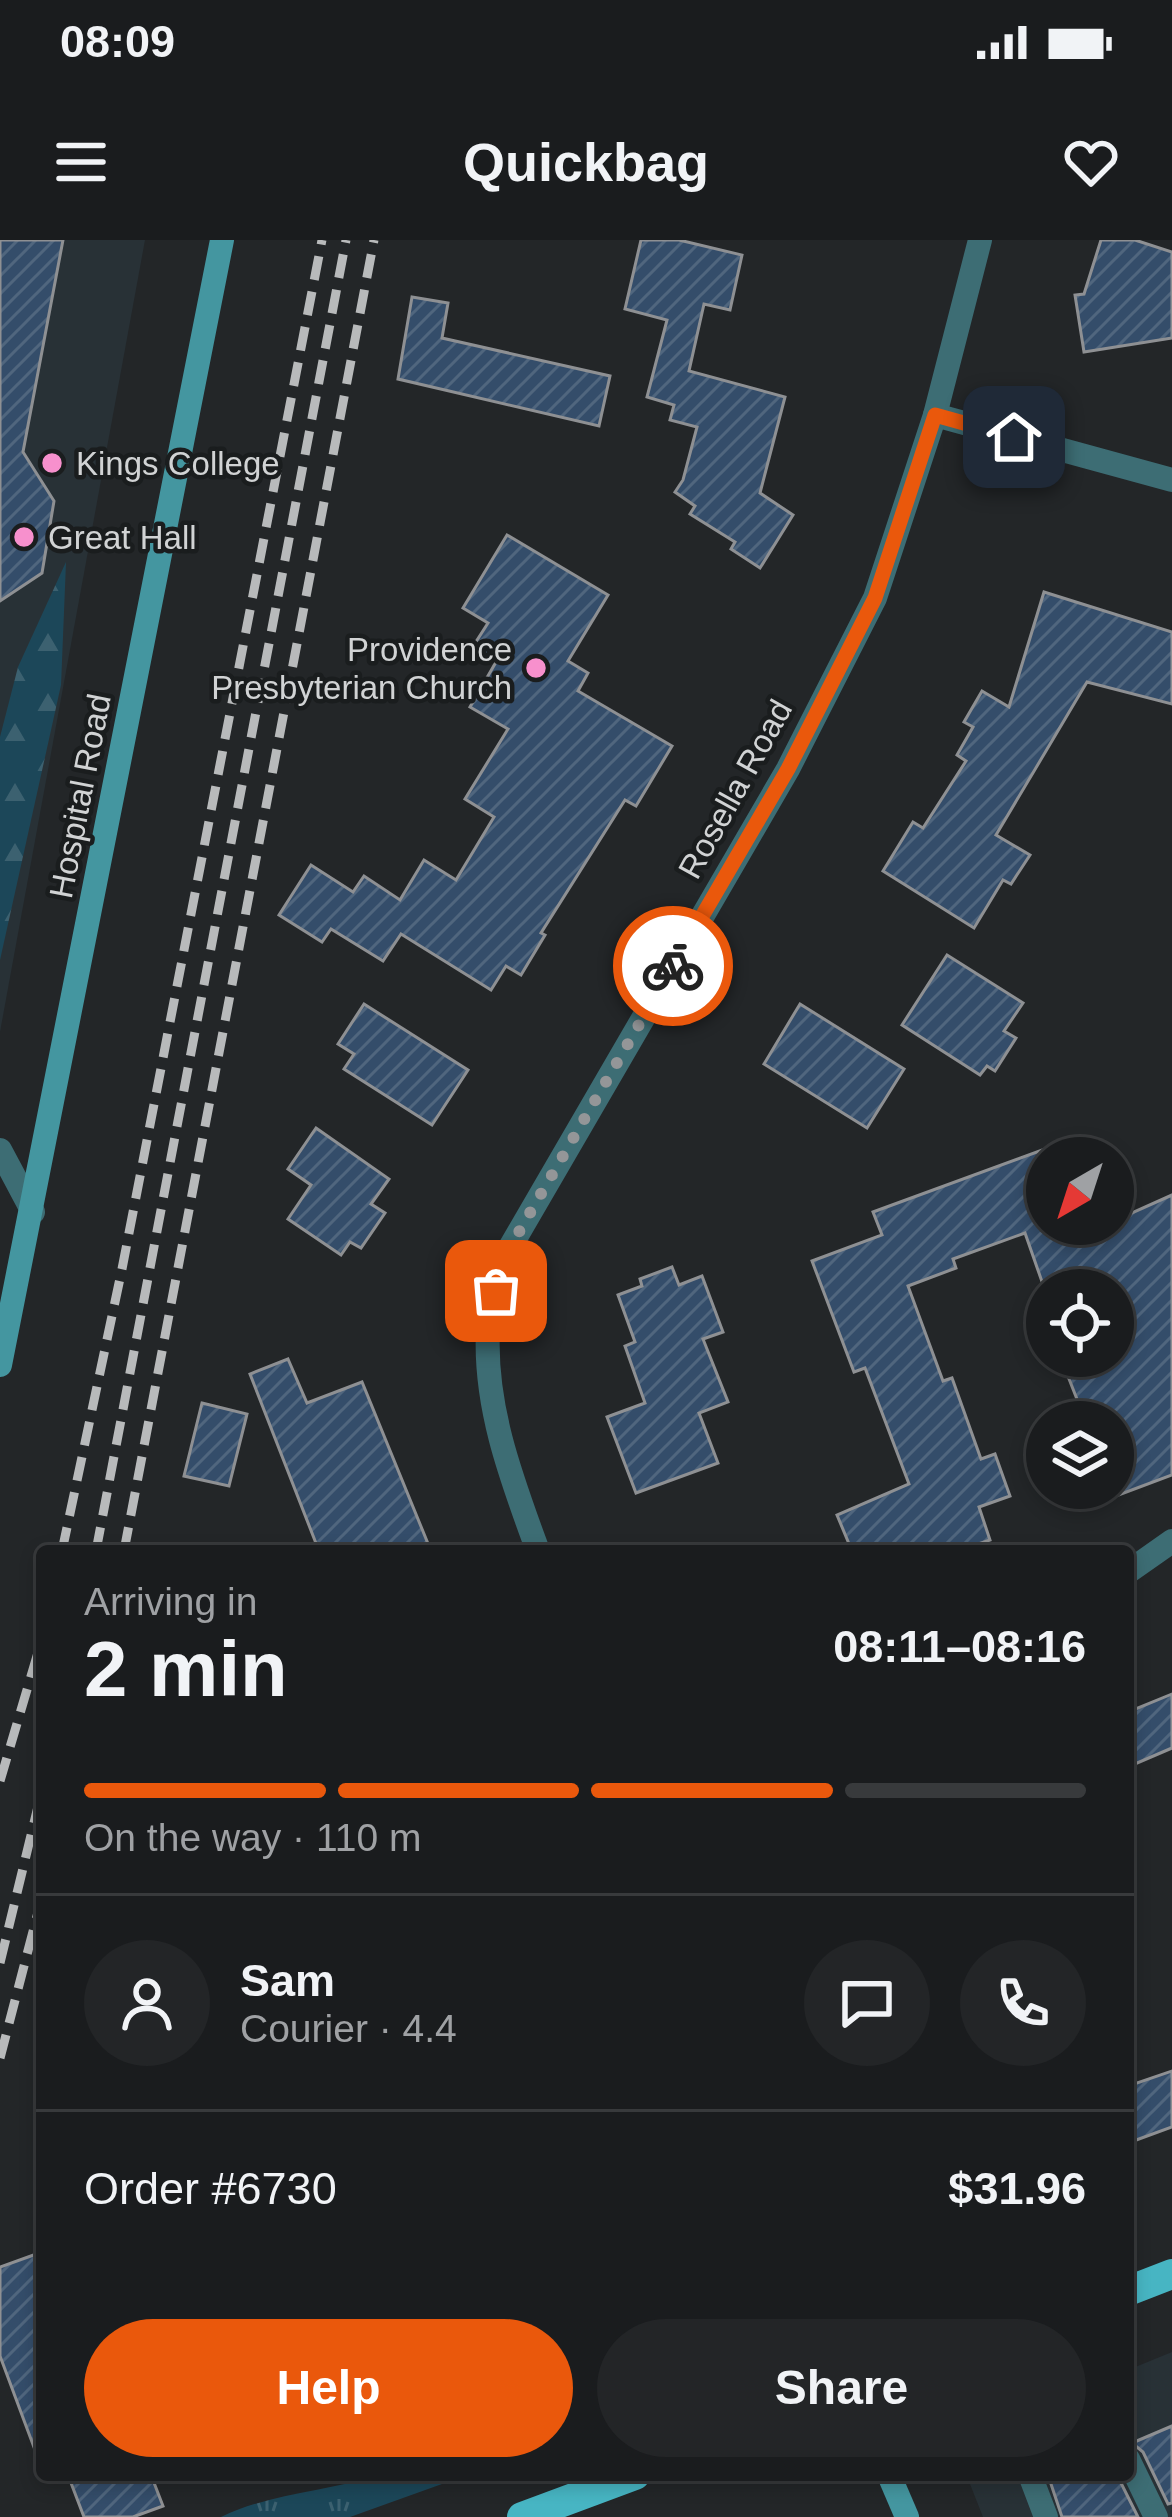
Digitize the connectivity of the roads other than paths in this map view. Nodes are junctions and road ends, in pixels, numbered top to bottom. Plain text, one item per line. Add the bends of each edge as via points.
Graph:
1 (222, 240) edge
2 (980, 240) edge
3 (935, 415) junction
4 (1172, 481) edge
5 (0, 1150) edge
6 (33, 1211) junction
7 (0, 1365) edge
8 (1172, 1541) edge
9 (536, 1545) edge
10 (1134, 1568) edge
11 (1172, 2274) edge
12 (1134, 2289) edge
13 (1134, 2471) edge
14 (624, 2481) edge
15 (892, 2481) edge
16 (1032, 2481) edge
17 (580, 2506) edge
18 (522, 2517) edge
19 (907, 2517) edge
20 (1046, 2517) edge
21 (1156, 2517) edge

1 - 6 main road, Hospital Road
2 - 3 street, Rosella Road
3 - 4 street
3 - 9 street, Rosella Road via 875,598 788,769 505,1256 488,1327 491,1394
5 - 6 street
6 - 7 main road, Hospital Road
8 - 10 street
11 - 12 main road
13 - 21 street
14 - 17 main road
15 - 19 main road
16 - 20 street
17 - 18 main road

